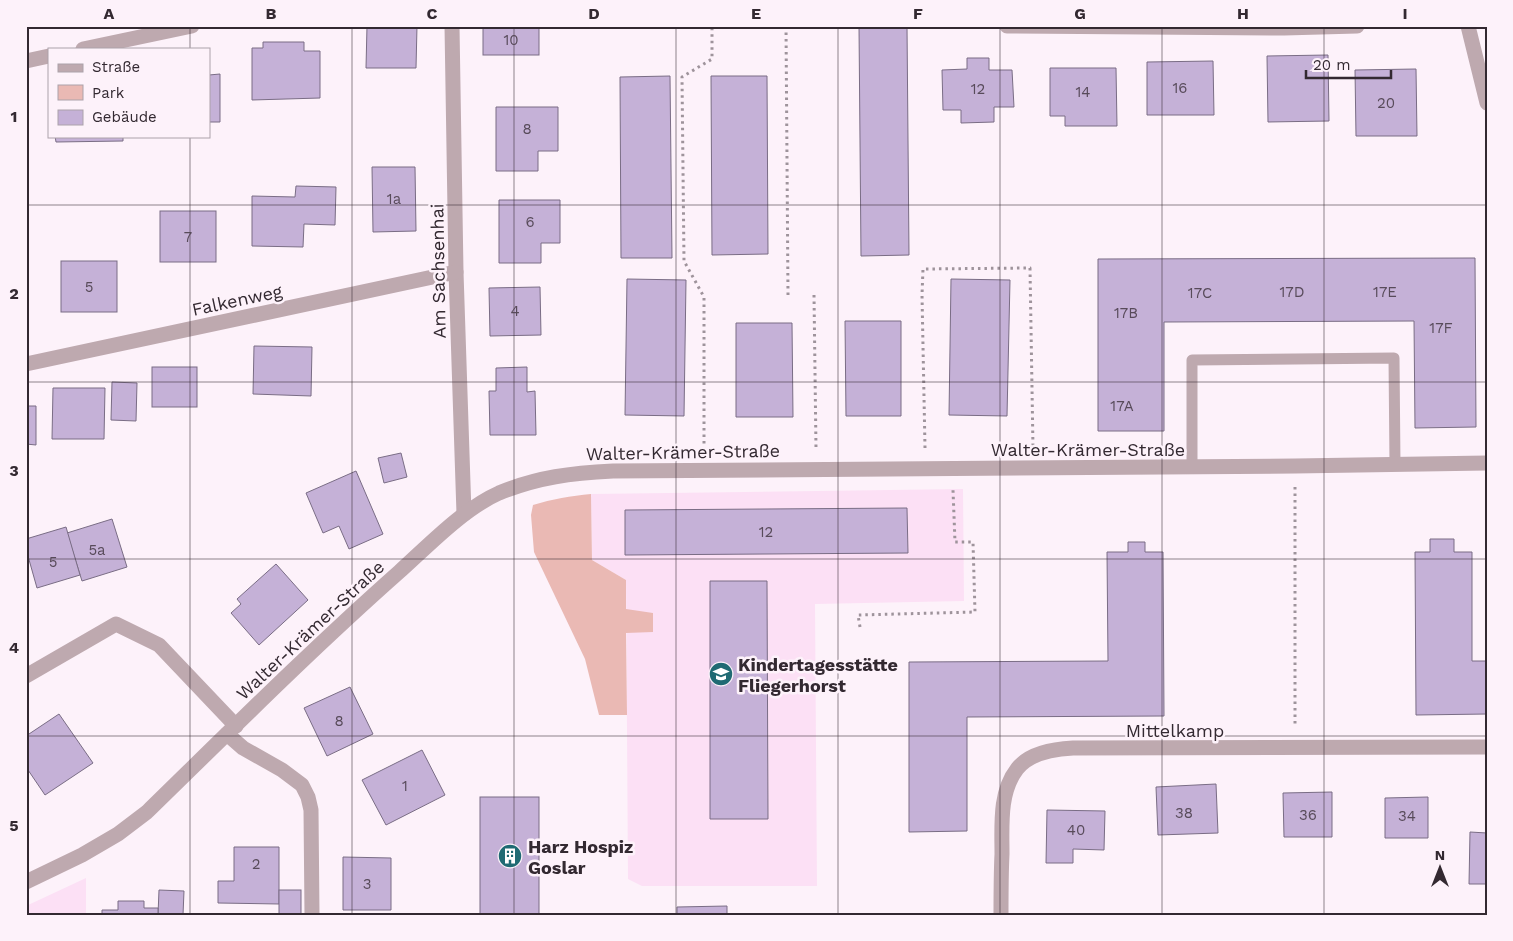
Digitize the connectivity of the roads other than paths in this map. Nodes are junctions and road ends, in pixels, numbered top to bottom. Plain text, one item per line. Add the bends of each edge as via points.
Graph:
1 (192, 26) edge
2 (452, 26) edge
3 (1007, 26) edge
4 (1357, 26) edge
5 (1468, 26) edge
6 (1284, 27) edge
7 (88, 48) edge
8 (48, 56) edge
9 (26, 60) edge
10 (1487, 103) edge
11 (456, 272) junction
12 (26, 364) edge
13 (1487, 463) edge
14 (1395, 464) junction
15 (1192, 466) junction
16 (464, 514) junction
17 (26, 676) edge
18 (232, 730) junction
19 (1487, 748) edge
20 (26, 882) edge
21 (312, 915) edge
22 (1001, 915) edge

1 - 7 street
2 - 11 street, Am Sachsenhai
3 - 6 street
4 - 6 street
5 - 10 street
8 - 9 street
11 - 12 street, Falkenweg
11 - 16 street, Am Sachsenhai
13 - 14 street, Walter-Krämer-Straße
14 - 15 street, Walter-Krämer-Straße
14 - 15 lane via 1394,358 1192,360
15 - 16 street, Walter-Krämer-Straße via 575,473 536,481 498,494
16 - 18 street, Walter-Krämer-Straße via 372,596
17 - 18 street via 116,624 159,645
18 - 20 street, Walter-Krämer-Straße via 147,812 118,834
18 - 21 street via 243,748 294,778 308,797 311,810
19 - 22 street, Mittelkamp via 1055,749 1018,767 1008,784 1002,812

